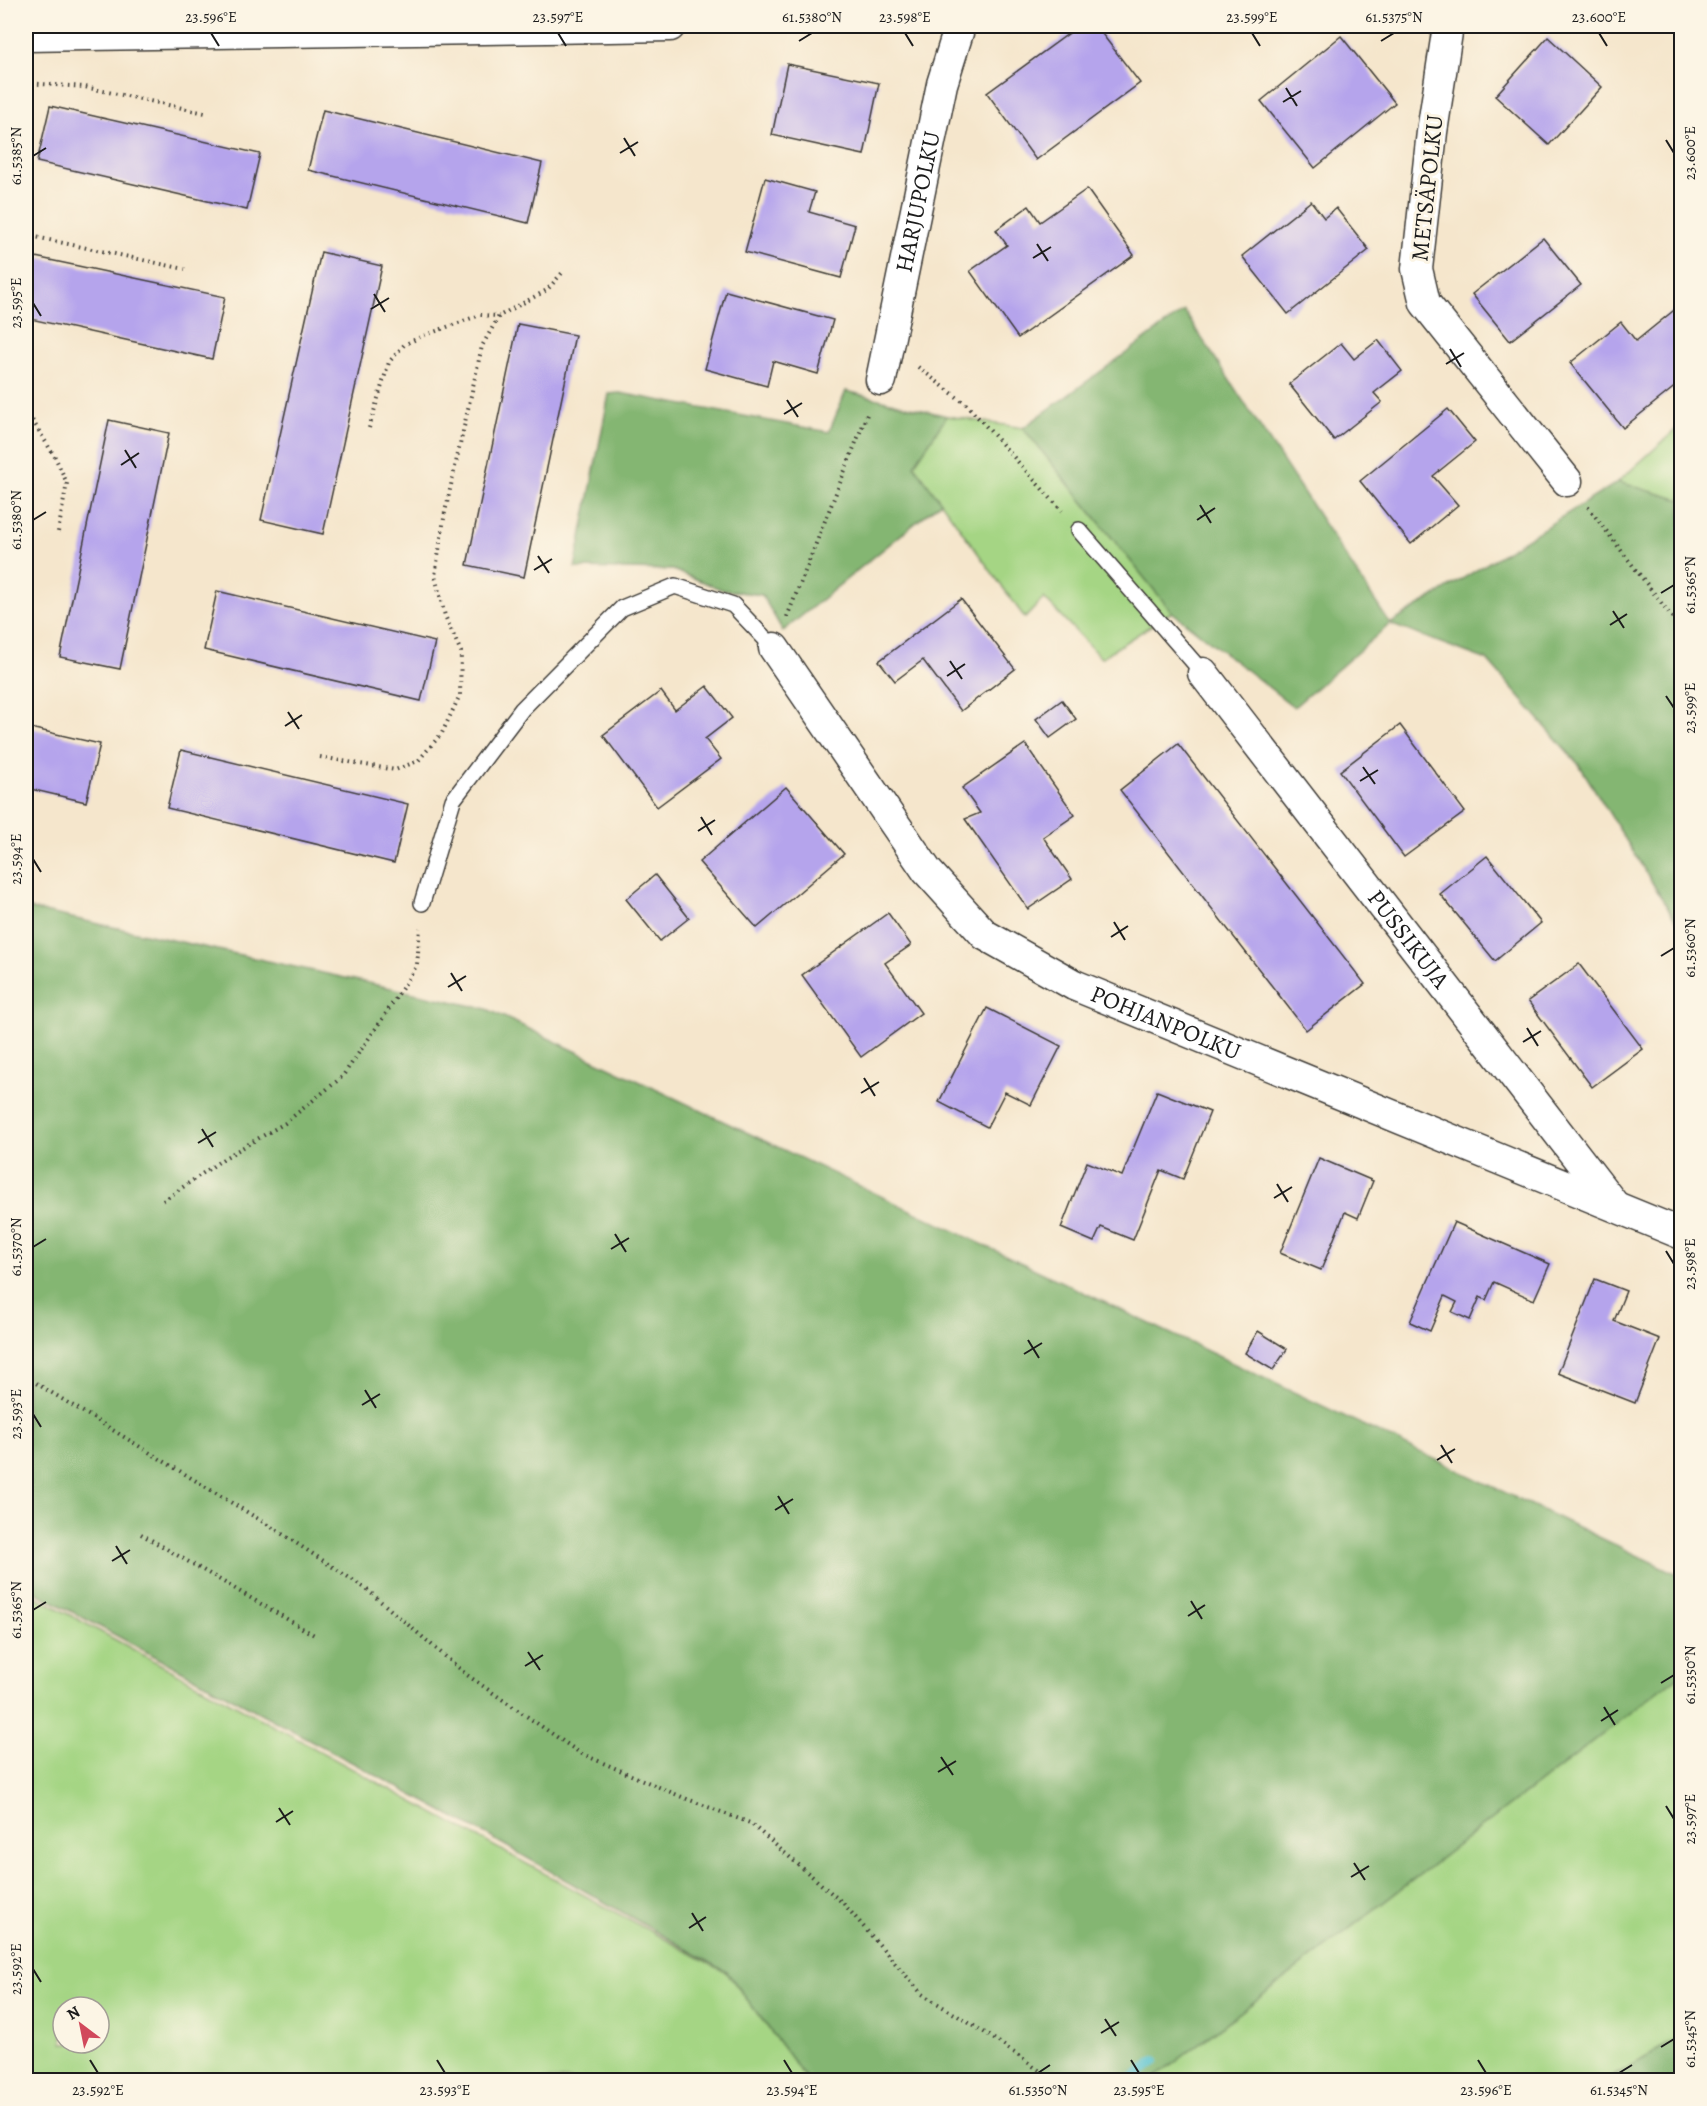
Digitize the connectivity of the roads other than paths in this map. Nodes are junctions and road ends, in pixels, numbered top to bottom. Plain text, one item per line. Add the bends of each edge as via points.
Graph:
1 (670, 26) edge
2 (960, 26) edge
3 (1448, 26) edge
4 (26, 36) edge
5 (881, 380) road end
6 (1568, 481) road end
7 (1079, 530) road end
8 (774, 648) joint
9 (1203, 673) joint
10 (422, 903) road end
11 (1614, 1205) junction
12 (1682, 1234) edge

1 - 4 street
2 - 5 street, HARJUPOLKU via 942,84
3 - 6 street, METSÄPOLKU via 1417,269 1425,303
7 - 9 lane
8 - 10 lane via 734,605 675,586 622,609 522,708 453,800
8 - 11 street, POHJANPOLKU via 927,871 985,935 1074,985
9 - 11 street, PUSSIKUJA
11 - 12 street, POHJANPOLKU

